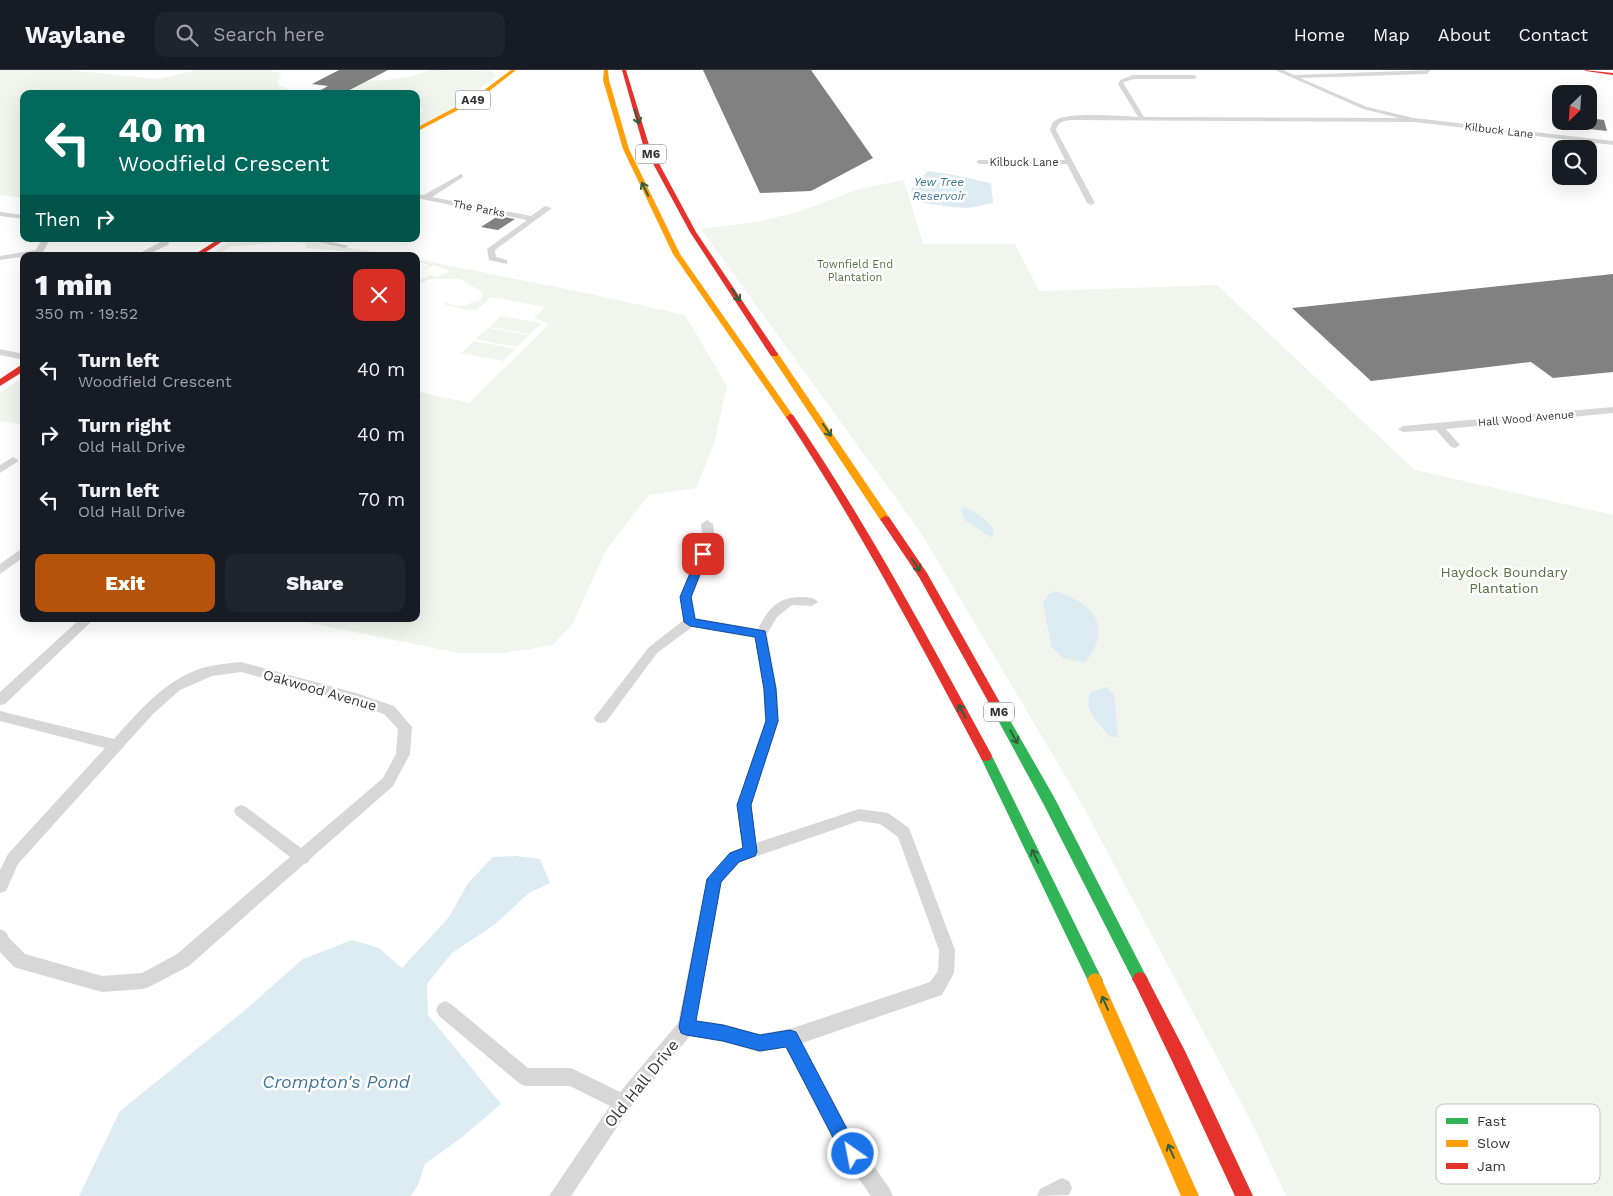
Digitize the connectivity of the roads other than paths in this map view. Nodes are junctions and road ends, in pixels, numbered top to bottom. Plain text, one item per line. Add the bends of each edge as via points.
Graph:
1 (514, 70) edge
2 (606, 70) edge
3 (624, 70) edge
4 (1278, 70) edge
5 (1428, 70) edge
6 (1586, 70) edge
7 (1613, 74) edge
8 (1292, 76) junction
9 (1194, 77) dead end
10 (1365, 108) junction
11 (1142, 118) junction
12 (1338, 120) junction
13 (1414, 120) junction
14 (420, 128) edge
15 (1613, 144) edge
16 (979, 162) dead end
17 (1069, 162) junction
18 (461, 176) dead end
19 (420, 197) edge
20 (425, 198) junction
21 (1091, 203) dead end
22 (548, 208) dead end
23 (0, 214) edge
24 (20, 216) edge
25 (533, 219) junction
26 (165, 242) edge
27 (218, 242) edge
28 (333, 242) edge
29 (350, 244) edge
30 (146, 252) edge
31 (202, 252) edge
32 (20, 256) edge
33 (0, 258) edge
34 (504, 262) dead end
35 (0, 352) edge
36 (20, 356) edge
37 (20, 370) edge
38 (0, 383) edge
39 (1613, 410) edge
40 (1439, 427) junction
41 (1403, 429) dead end
42 (1455, 445) dead end
43 (13, 460) dead end
44 (0, 470) edge
45 (707, 524) dead end
46 (20, 554) edge
47 (0, 570) edge
48 (812, 602) dead end
49 (85, 622) edge
50 (690, 622) junction
51 (760, 634) junction
52 (0, 700) edge
53 (0, 716) edge
54 (601, 718) dead end
55 (116, 745) junction
56 (240, 811) dead end
57 (750, 852) junction
58 (303, 858) junction
59 (0, 886) edge
60 (0, 937) edge
61 (445, 1010) dead end
62 (686, 1027) junction
63 (790, 1038) junction
64 (623, 1103) junction
65 (559, 1196) edge
66 (883, 1196) edge
67 (1190, 1196) edge
68 (1244, 1196) edge

1 - 14 main road, A49 via 477,98
67 -> 2 main road, M6 via 1094,978 992,768 893,582 814,452 677,254 626,149
3 -> 68 main road, M6 via 646,145 693,232 923,576 1050,802 1179,1057
4 - 8 street, Kilbuck Lane
5 - 8 street, Kilbuck Lane
6 - 7 main road
8 - 10 street, Kilbuck Lane
9 - 11 street via 1133,77 1122,81
10 - 12 street, Kilbuck Lane via 1358,116
10 - 13 street, Kilbuck Lane
11 - 12 street, Kilbuck Lane
11 - 17 street, Kilbuck Lane via 1070,118 1054,123 1053,130
12 - 13 street, Kilbuck Lane
13 - 15 street, Kilbuck Lane
16 - 17 street, Kilbuck Lane
17 - 21 street, Kilbuck Lane
18 - 20 street, The Parks
19 - 20 street, The Parks
20 - 25 street, The Parks
22 - 25 street, The Parks
23 - 24 street
25 - 34 street, The Parks via 491,249 492,258
26 - 30 street
27 - 31 main road
28 - 29 street
32 - 33 street
35 - 36 street
37 - 38 main road
39 - 40 street, Hall Wood Avenue
40 - 41 street, Hall Wood Avenue
40 - 42 street
43 - 44 street
45 - 50 street via 708,540 686,597
46 - 47 street
48 - 51 street via 790,601 772,614
49 - 52 street
50 - 51 street
50 - 54 street via 653,650
51 - 57 street via 772,721 744,805
53 - 55 street
55 - 58 street, Oakwood Avenue via 175,686 210,671 241,667 389,710 405,727 402,754 388,782
55 - 59 street, Oakwood Avenue via 13,859
56 - 58 street
57 - 62 street, Old Hall Drive via 734,857 714,879
57 - 63 street, Old Hall Drive via 859,815 883,818 904,833 947,950 946,973 936,989
58 - 60 street, Oakwood Avenue via 183,960 143,981 102,984 20,961
61 - 64 street via 526,1077 571,1077
62 - 63 street, Old Hall Drive via 760,1043
62 - 64 street, Old Hall Drive
63 - 66 street via 843,1139
64 - 65 street, Old Hall Drive

